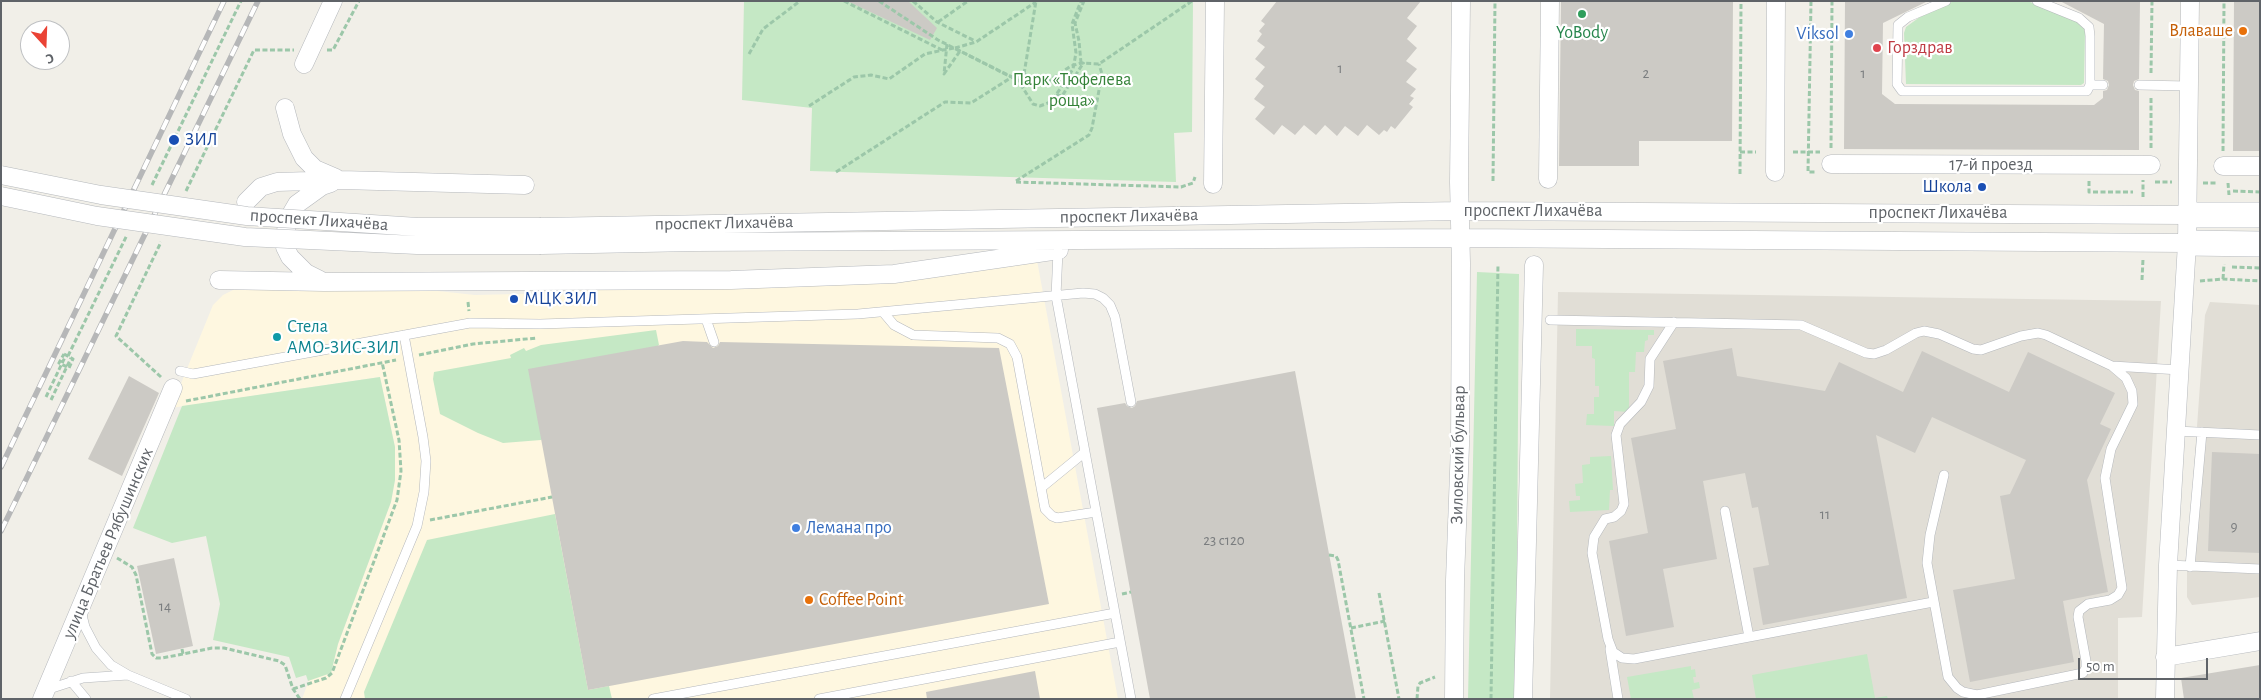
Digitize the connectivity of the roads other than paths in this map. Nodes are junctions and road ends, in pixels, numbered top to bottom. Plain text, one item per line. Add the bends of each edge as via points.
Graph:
1 (333, 1) edge
2 (1215, 1) edge
3 (1461, 1) edge
4 (1550, 1) edge
5 (1776, 1) edge
6 (1946, 1) edge
7 (2037, 1) edge
8 (2190, 1) edge
9 (304, 57) road end
10 (2090, 85) junction
11 (2103, 85) dead end
12 (2139, 85) dead end
13 (2188, 86) junction
14 (285, 108) dead end
15 (1831, 162) road end
16 (2223, 166) road end
17 (2260, 166) edge
18 (2147, 170) road end
19 (1775, 172) dead end
20 (1, 175) edge
21 (1548, 179) dead end
22 (341, 180) junction
23 (1213, 184) dead end
24 (525, 185) dead end
25 (1, 196) edge
26 (246, 202) dead end
27 (1459, 210) junction
28 (2187, 215) junction
29 (2260, 215) edge
30 (541, 236) junction
31 (1461, 238) junction
32 (2188, 243) junction
33 (2260, 244) edge
34 (1079, 247) dead end
35 (1058, 250) junction
36 (1534, 265) dead end
37 (219, 280) dead end
38 (324, 282) junction
39 (1056, 296) junction
40 (883, 312) junction
41 (706, 319) junction
42 (1550, 320) dead end
43 (1674, 322) junction
44 (404, 335) junction
45 (714, 342) dead end
46 (2112, 366) junction
47 (2180, 370) junction
48 (180, 371) dead end
49 (178, 395) road end
50 (1131, 402) dead end
51 (2176, 431) junction
52 (2202, 432) junction
53 (2260, 435) edge
54 (1085, 452) junction
55 (1944, 475) dead end
56 (1041, 488) junction
57 (1725, 510) dead end
58 (1096, 512) junction
59 (2168, 565) junction
60 (2190, 566) junction
61 (2260, 570) edge
62 (1933, 602) junction
63 (81, 608) junction
64 (1115, 613) junction
65 (1749, 637) junction
66 (1608, 639) junction
67 (2260, 641) edge
68 (1120, 642) junction
69 (2165, 657) junction
70 (128, 675) junction
71 (71, 681) junction
72 (44, 694) edge
73 (86, 699) edge
74 (186, 699) edge
75 (344, 699) edge
76 (653, 699) edge
77 (819, 699) edge
78 (1131, 699) edge
79 (1454, 699) edge
80 (1524, 699) edge
81 (1618, 699) edge
82 (2165, 699) edge

1 - 9 street
2 - 23 street
3 - 27 street, Зиловский бульвар
4 - 21 street
5 - 19 street
6 - 10 lane via 1902,20 1898,26 1897,84 1902,91 2083,93
7 - 10 lane via 2079,18 2089,27
8 - 13 street
10 - 11 lane
12 - 13 lane
13 - 28 street
14 - 22 street via 292,134 304,158 315,169
15 - 18 street, 17-й проезд
16 - 17 street
20 - 30 street, проспект Лихачёва, bridge via 119,198 248,216
22 - 24 street
22 - 26 street via 269,183 254,191
22 - 38 street via 306,196 297,204 287,222 285,240 290,257 306,273
25 - 30 street, проспект Лихачёва, bridge via 115,219 245,237 417,246
27 - 28 street, проспект Лихачёва
27 - 30 street, проспект Лихачёва
27 - 31 street, Зиловский бульвар
28 - 29 street, проспект Лихачёва
28 - 32 street
30 - 31 street, проспект Лихачёва via 694,242
31 - 32 street, проспект Лихачёва
31 - 79 street, Зиловский бульвар
32 - 33 street, проспект Лихачёва
32 - 47 street
34 - 35 street
35 - 38 street via 894,274 731,280
35 - 39 lane
36 - 80 street
37 - 38 street
39 - 40 lane
39 - 50 lane via 1095,294 1110,305
39 - 54 lane
40 - 41 lane
40 - 56 lane via 894,325 913,335 998,338 1010,344 1016,357
41 - 44 lane via 470,323
41 - 45 lane
42 - 43 lane
43 - 46 lane via 1801,325 1874,354 1924,331 1981,350 2038,333
43 - 66 lane via 1650,359 1649,386 1641,402 1620,424 1616,435 1624,504 1614,517 1605,519 1594,537 1592,553
44 - 48 lane via 193,374
44 - 75 lane via 426,462 424,492 418,523
46 - 47 lane
46 - 62 lane via 2126,378 2133,404 2111,449 2105,478 2122,588 2110,600 2088,604 2079,611 2086,668 2082,673 1977,695 1964,692 1948,677
47 - 51 street
49 - 63 street, улица Братьев Рябушинских
51 - 52 lane
51 - 59 street
52 - 53 lane
52 - 60 lane
54 - 56 lane
54 - 58 lane
55 - 62 lane via 1927,552
56 - 58 lane via 1045,509 1052,516 1064,518
57 - 65 lane
58 - 64 lane
59 - 60 lane
59 - 69 street
60 - 61 lane
62 - 65 lane
63 - 70 lane via 96,648 112,665
63 - 72 street, улица Братьев Рябушинских
64 - 68 lane
64 - 76 lane
65 - 66 lane via 1634,659 1622,658 1613,652
66 - 81 lane
67 - 69 street
68 - 77 lane
68 - 78 lane
69 - 82 street
70 - 71 lane
70 - 74 lane
71 - 72 lane
71 - 73 lane

